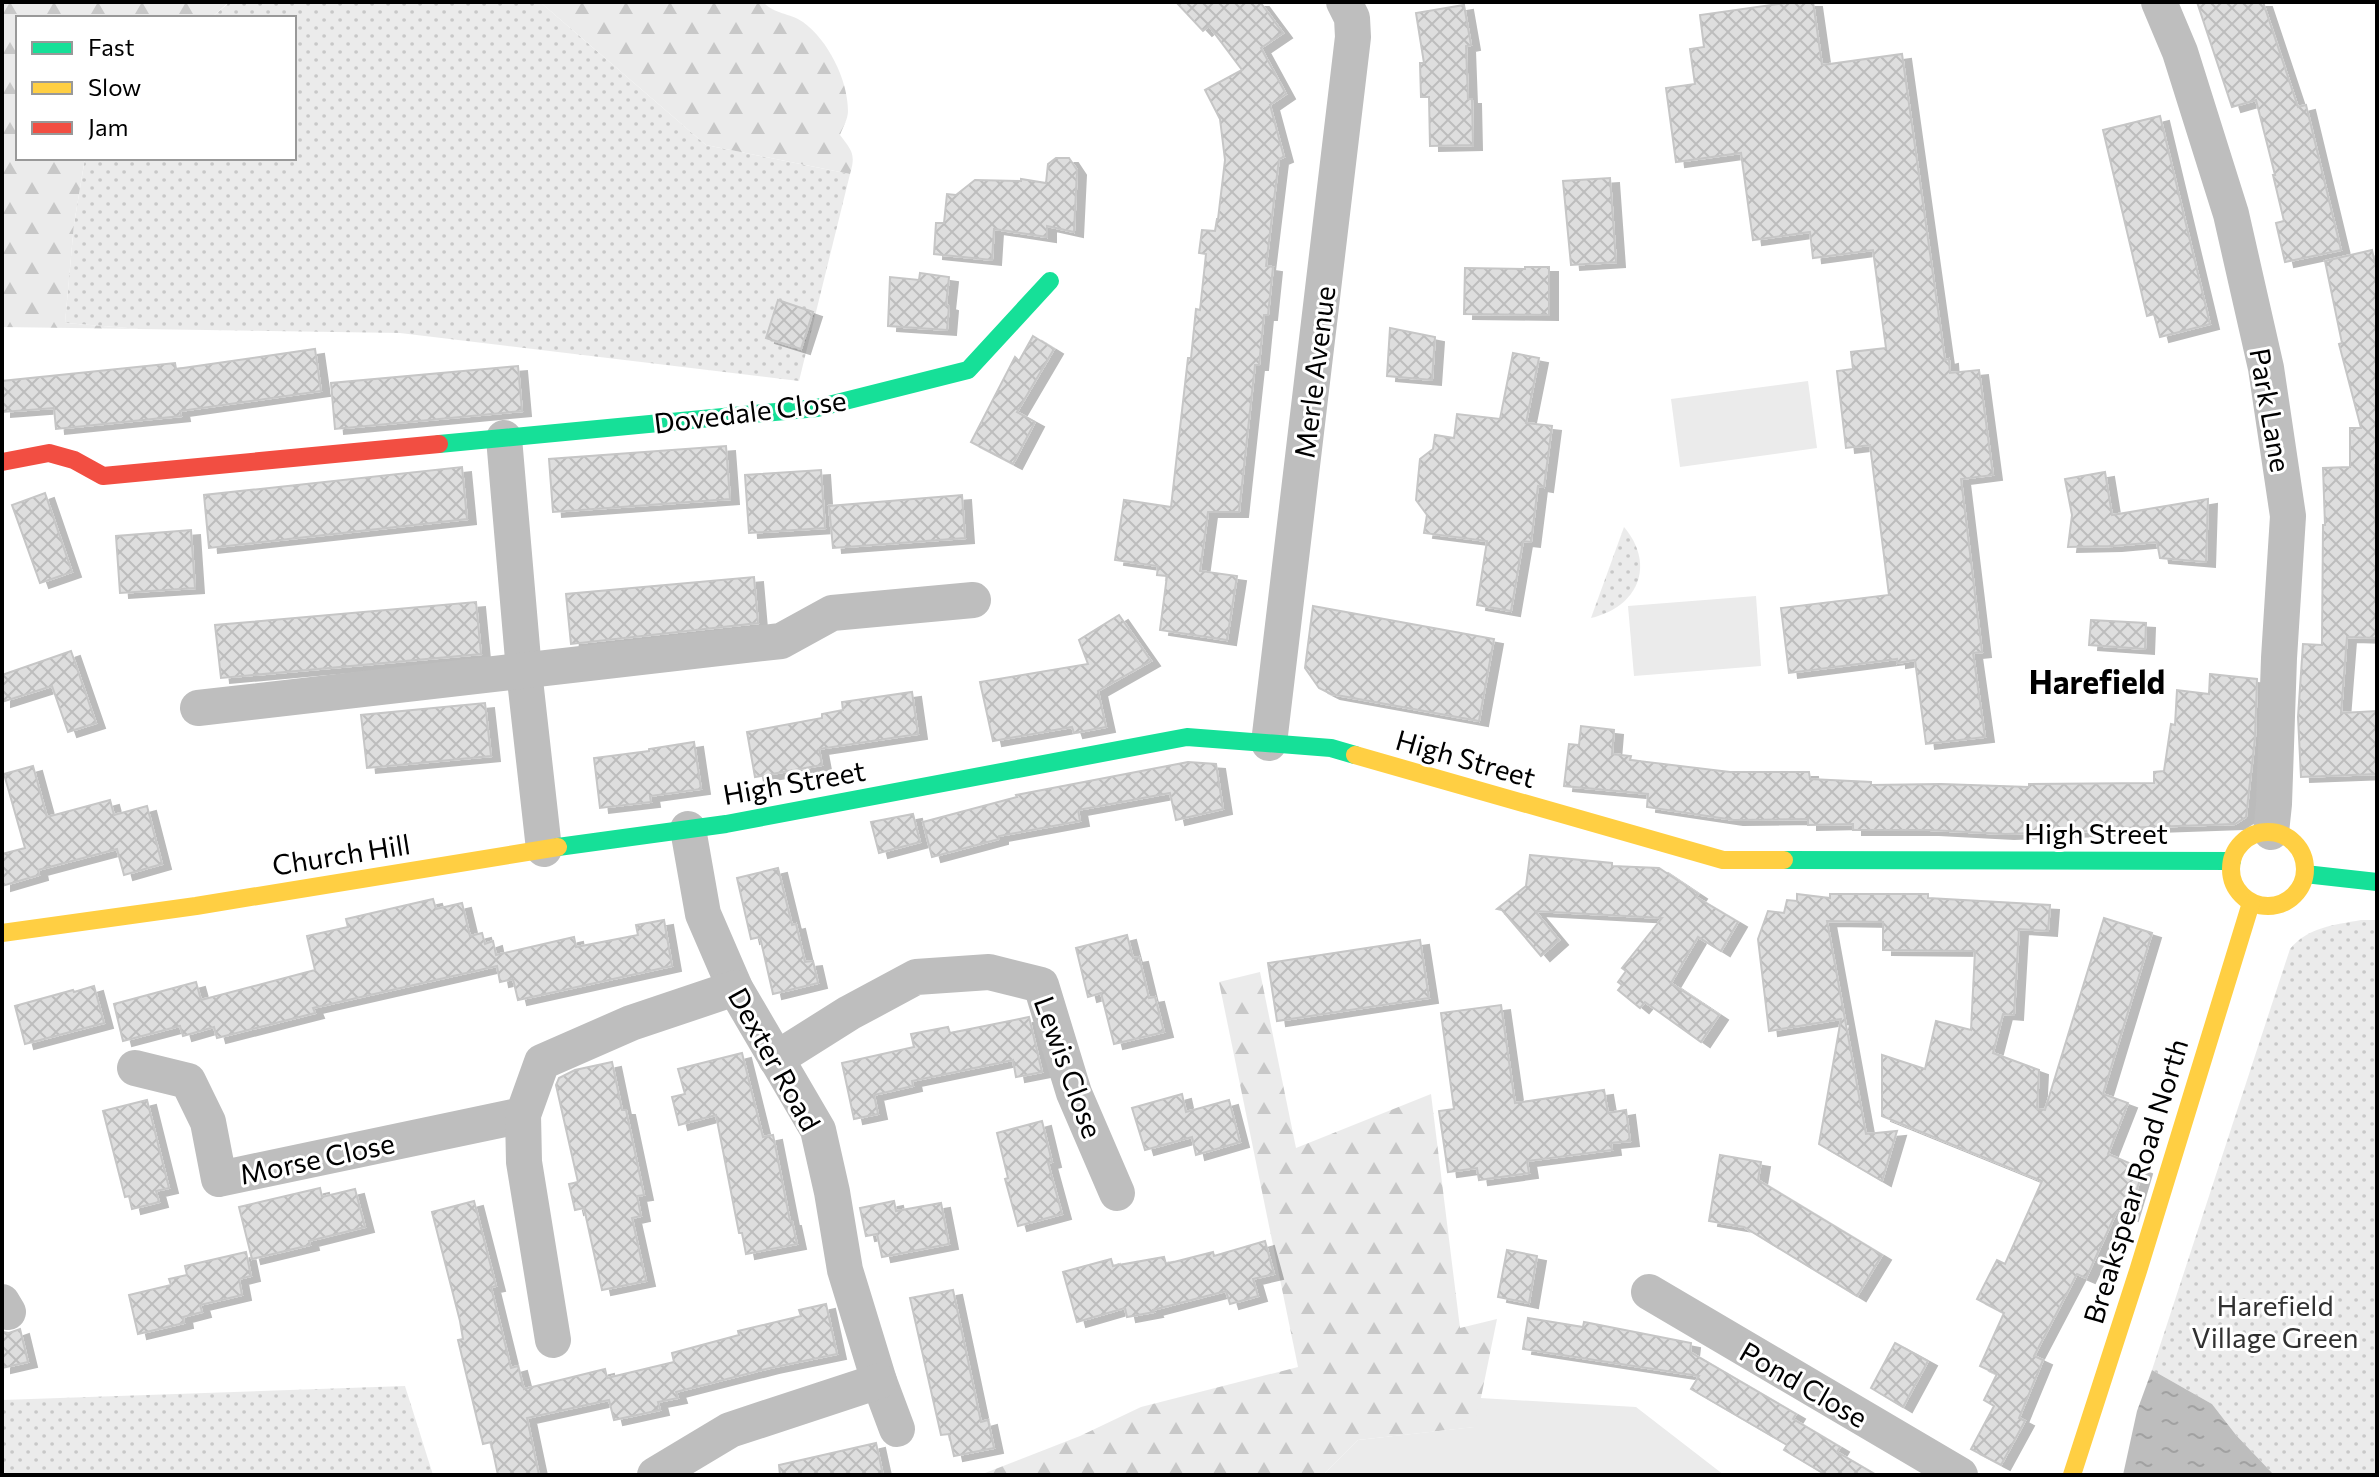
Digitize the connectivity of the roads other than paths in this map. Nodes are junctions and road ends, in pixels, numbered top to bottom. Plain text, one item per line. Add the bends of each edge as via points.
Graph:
1 (1344, 2) edge
2 (2159, 2) edge
3 (1050, 281) dead end
4 (504, 438) junction
5 (2, 462) edge
6 (973, 600) dead end
7 (524, 671) junction
8 (198, 708) dead end
9 (1269, 743) junction
10 (688, 829) junction
11 (2271, 832) junction
12 (544, 849) junction
13 (2232, 861) junction
14 (2305, 874) junction
15 (2377, 882) edge
16 (2251, 903) junction
17 (2, 933) edge
18 (735, 988) junction
19 (776, 1059) junction
20 (135, 1068) dead end
21 (523, 1115) junction
22 (1117, 1193) dead end
23 (1649, 1292) dead end
24 (553, 1340) dead end
25 (879, 1381) junction
26 (897, 1429) dead end
27 (655, 1475) edge
28 (1960, 1475) edge
29 (2072, 1475) edge

1 - 9 street, Merle Avenue via 1353,37
2 - 11 street, Park Lane via 2231,214 2266,368 2288,516
3 - 4 street, Dovedale Close via 968,370 817,408
4 - 5 street, Dovedale Close via 103,476 49,453
4 - 7 street
6 - 7 street via 832,613 781,641
7 - 8 street
7 - 12 street
9 - 10 street, High Street via 1187,737
9 - 13 street, High Street via 1331,748 1723,860
10 - 12 street, Church Hill
10 - 18 street, Dexter Road via 703,914
11 - 13 street via 2251,836
11 - 14 street via 2293,841 2305,862
12 - 17 street, Church Hill
13 - 16 street via 2235,885
14 - 15 street
14 - 16 street via 2299,891 2286,902 2270,907
16 - 29 street, Breakspear Road North
18 - 19 street, Dexter Road
18 - 21 street via 631,1023 542,1062
19 - 22 street, Lewis Close via 916,977 989,972 1041,985 1074,1093
19 - 25 street, Dexter Road via 818,1130 845,1270
20 - 21 street, Morse Close via 188,1081 208,1122 219,1179
21 - 24 street via 524,1162
23 - 28 street, Pond Close
25 - 26 street, Dexter Road
25 - 27 street via 730,1430

